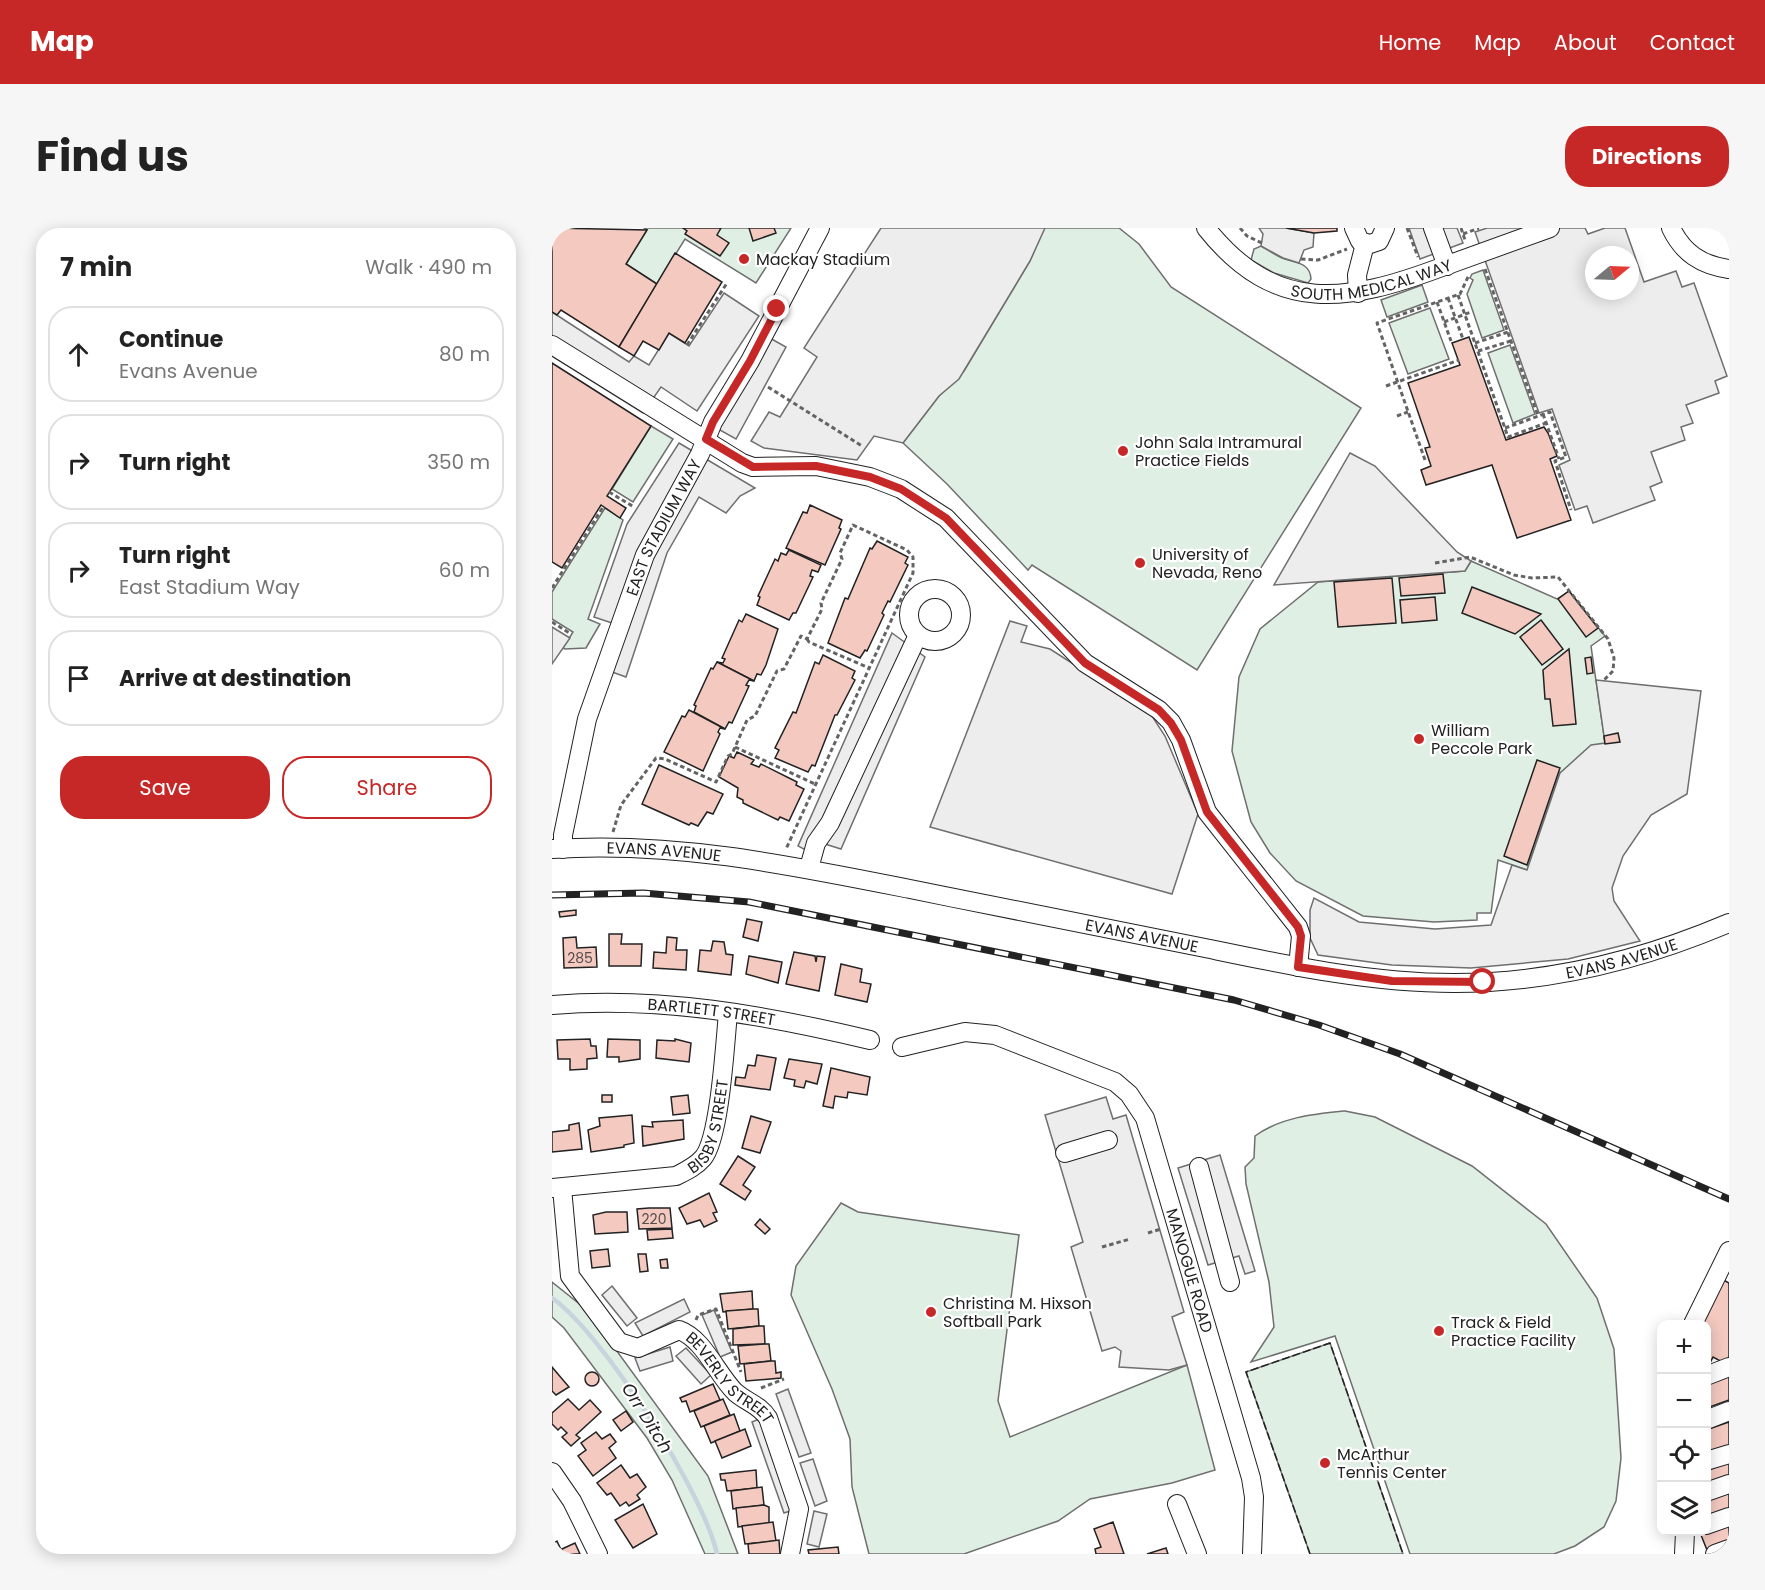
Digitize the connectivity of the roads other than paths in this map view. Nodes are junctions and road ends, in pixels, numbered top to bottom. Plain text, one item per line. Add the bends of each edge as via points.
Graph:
1 (820, 228) edge
2 (1206, 228) edge
3 (1385, 228) edge
4 (1433, 228) edge
5 (1550, 228) edge
6 (1671, 228) edge
7 (1355, 239) edge
8 (1447, 266) junction
9 (1729, 269) edge
10 (1358, 293) junction
11 (552, 345) edge
12 (706, 439) junction
13 (918, 635) dead end
14 (557, 849) edge
15 (809, 868) junction
16 (1729, 923) edge
17 (1298, 967) junction
18 (552, 1005) edge
19 (729, 1013) junction
20 (870, 1040) dead end
21 (902, 1047) dead end
22 (1108, 1140) dead end
23 (1065, 1153) dead end
24 (1199, 1167) dead end
25 (557, 1188) edge
26 (1729, 1251) edge
27 (1723, 1275) edge
28 (1230, 1282) dead end
29 (1695, 1320) edge
30 (1729, 1367) edge
31 (1711, 1374) edge
32 (1729, 1411) edge
33 (1711, 1418) edge
34 (1729, 1454) edge
35 (1711, 1460) edge
36 (552, 1472) edge
37 (1729, 1484) edge
38 (1711, 1491) edge
39 (1177, 1504) dead end
40 (1729, 1516) edge
41 (1711, 1523) edge
42 (1686, 1536) edge
43 (1729, 1549) edge
44 (598, 1554) edge
45 (790, 1554) edge
46 (1197, 1554) edge
47 (1251, 1554) edge
48 (1684, 1554) edge
49 (1715, 1554) edge

1 - 12 street, EAST STADIUM WAY
2 - 10 street, SOUTH MEDICAL WAY via 1240,264 1280,286 1314,294
3 - 7 street via 1379,241
4 - 8 street
5 - 8 street, SOUTH MEDICAL WAY
6 - 9 street via 1688,253
7 - 10 street
8 - 10 street, SOUTH MEDICAL WAY
11 - 12 street
12 - 14 street, EAST STADIUM WAY via 653,534 601,674
12 - 17 street via 753,467 816,466 870,477 901,489 946,518 1085,663 1159,710 1171,723 1207,812 1298,927
13 - 15 street via 830,823 816,843
14 - 15 street, EVANS AVENUE via 681,849
15 - 17 street, EVANS AVENUE
16 - 17 street, EVANS AVENUE via 1623,960 1504,981 1392,981
18 - 19 street, BARTLETT STREET via 637,1003
19 - 20 street, BARTLETT STREET
19 - 25 street, BISBY STREET via 714,1132 704,1157 676,1176
21 - 47 street, MANOGUE ROAD via 965,1032 983,1032 1115,1082 1129,1094 1145,1118 1251,1478
22 - 23 street
24 - 28 street
25 - 45 street, BEVERLY STREET via 570,1276 619,1342 638,1348 679,1330 691,1335 736,1393 768,1418 799,1509
26 - 27 street
27 - 29 street
30 - 31 street
32 - 33 street
34 - 35 street
36 - 44 street via 572,1501
37 - 38 street
39 - 46 street
40 - 41 street
42 - 48 street
43 - 49 street

